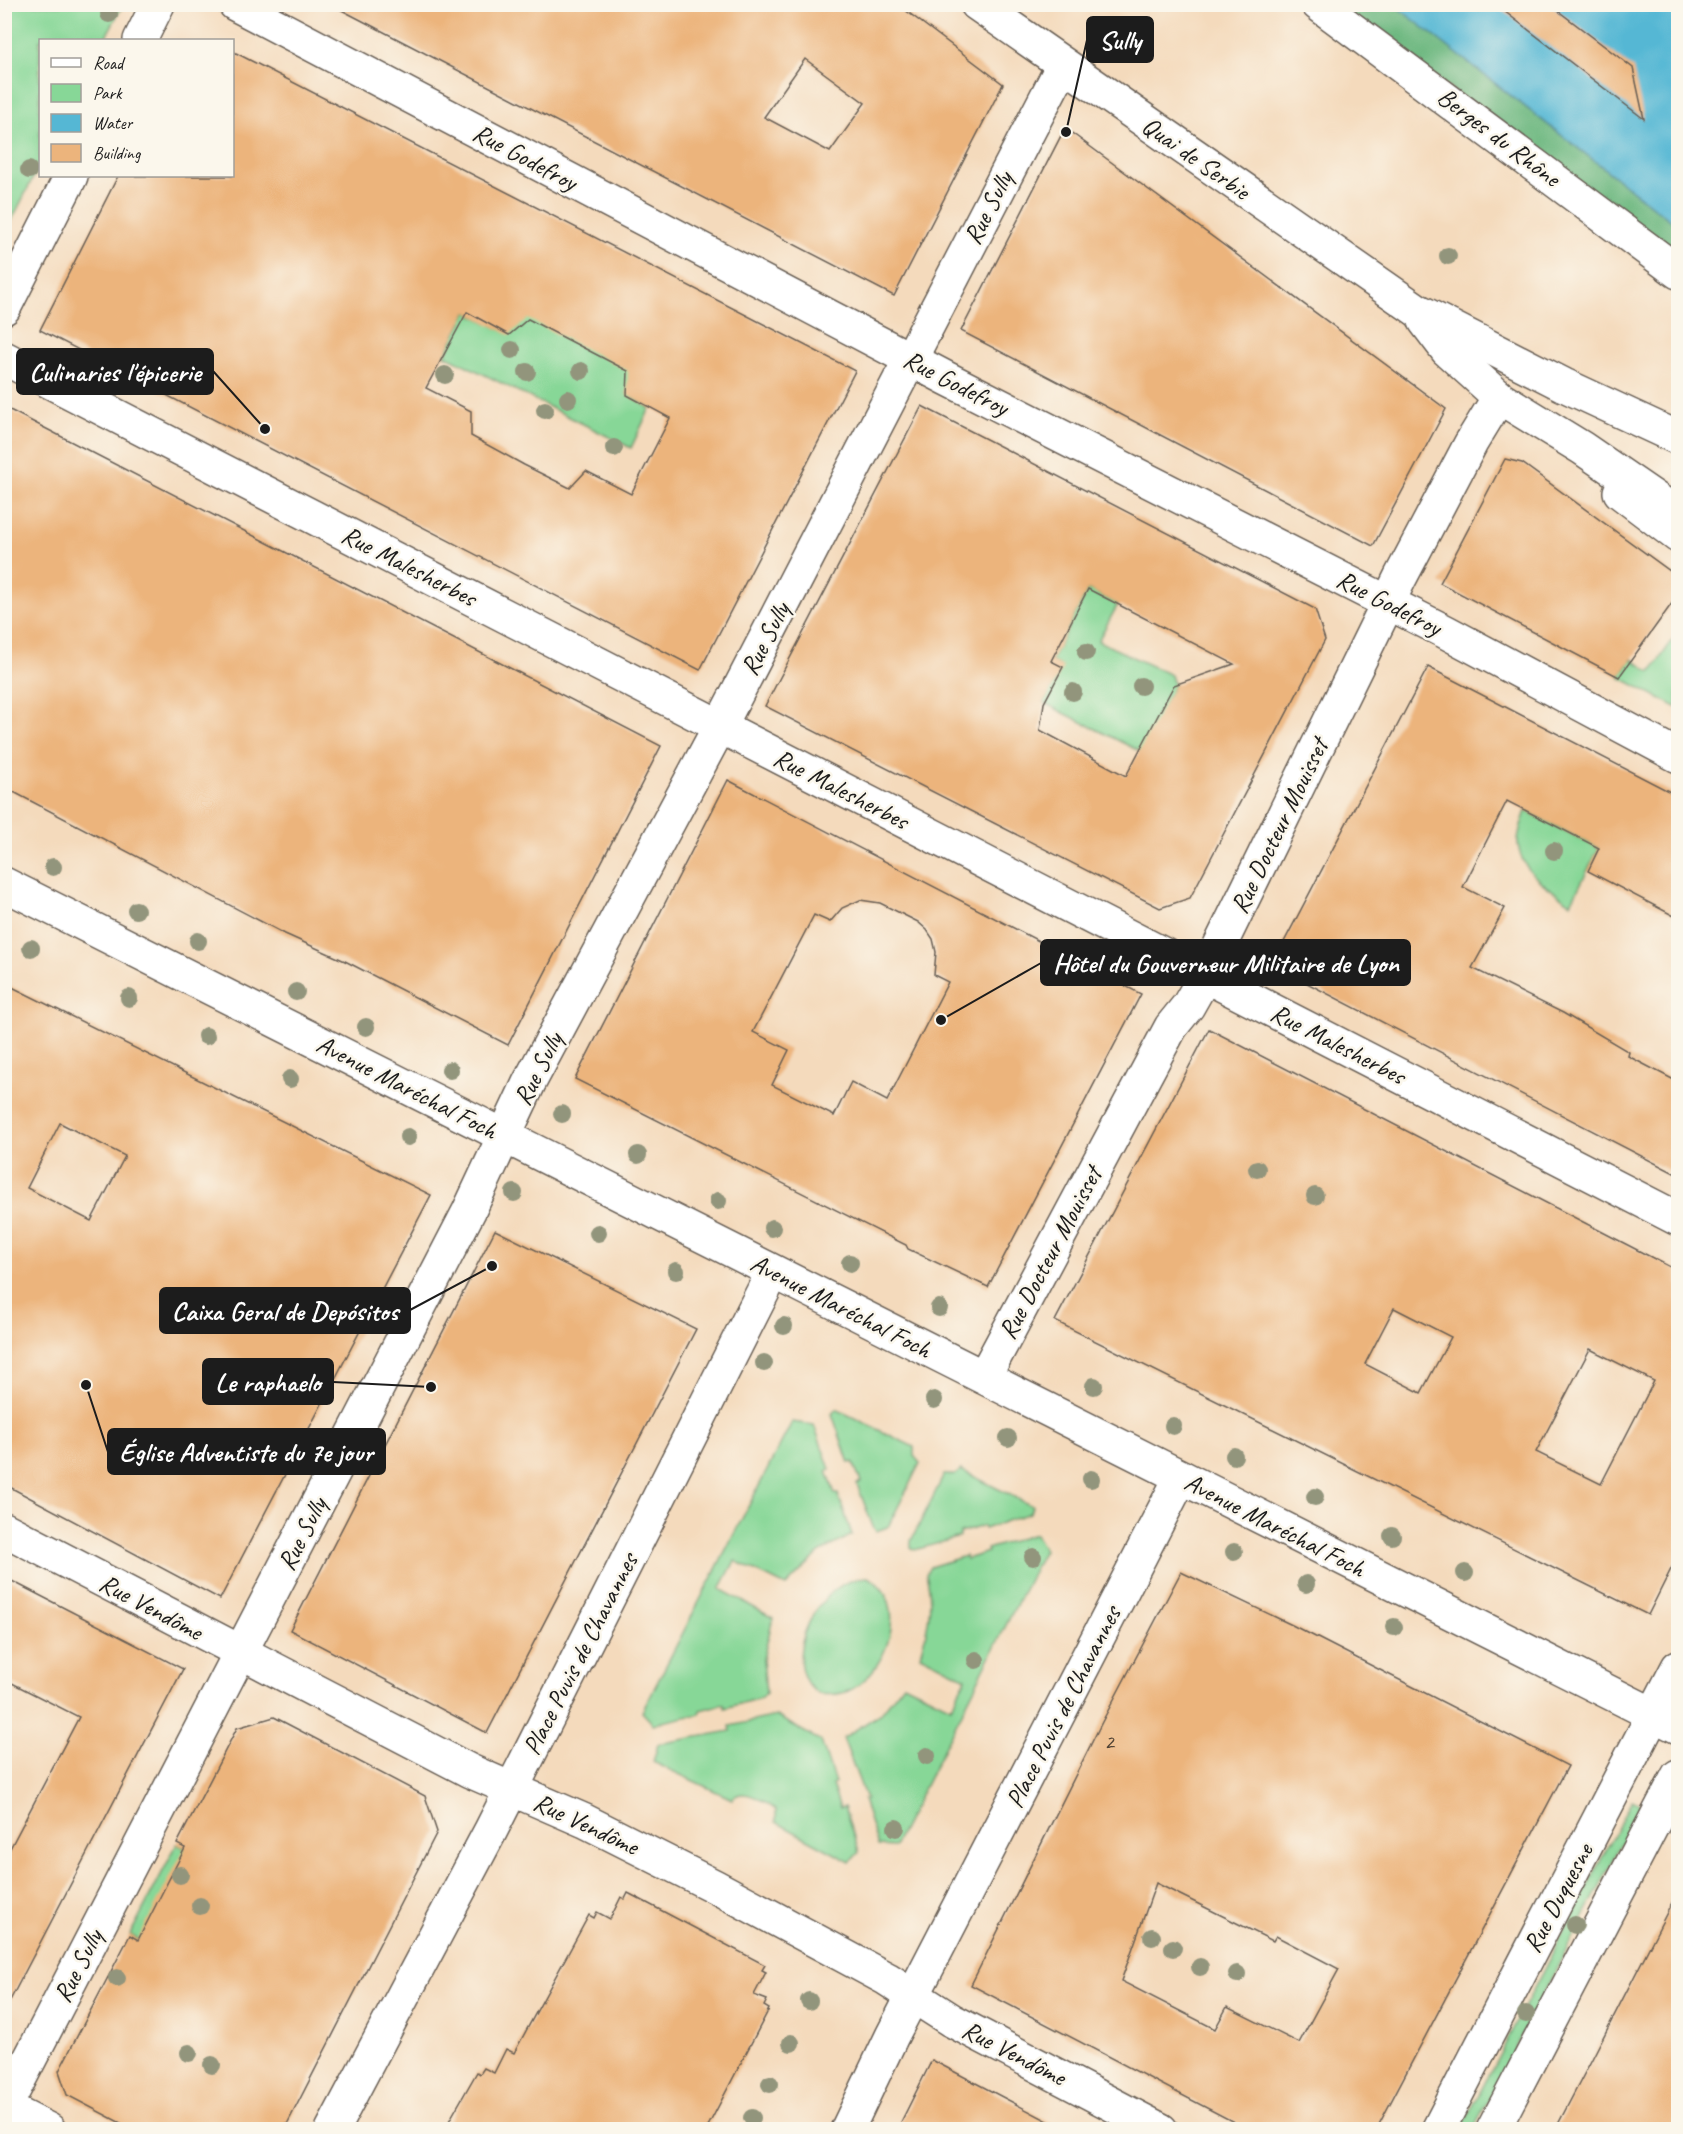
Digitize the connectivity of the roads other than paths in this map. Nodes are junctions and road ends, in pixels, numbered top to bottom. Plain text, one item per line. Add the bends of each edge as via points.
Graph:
1 (158, 4) edge
2 (235, 4) edge
3 (976, 4) edge
4 (1318, 4) edge
5 (140, 39) edge
6 (1063, 65) junction
7 (70, 177) edge
8 (1678, 272) edge
9 (4, 308) edge
10 (1417, 310) junction
11 (4, 358) edge
12 (909, 359) junction
13 (1500, 397) junction
14 (1678, 438) edge
15 (1586, 450) junction
16 (1678, 514) edge
17 (1678, 536) edge
18 (1388, 603) junction
19 (720, 726) junction
20 (1678, 756) edge
21 (4, 884) edge
22 (1204, 976) junction
23 (505, 1136) junction
24 (1678, 1220) edge
25 (773, 1272) junction
26 (984, 1377) junction
27 (1181, 1477) junction
28 (4, 1529) edge
29 (240, 1654) junction
30 (1678, 1667) edge
31 (1666, 1721) edge
32 (1678, 1776) edge
33 (510, 1790) junction
34 (913, 1996) junction
35 (5, 2108) edge
36 (49, 2130) edge
37 (333, 2130) edge
38 (847, 2130) edge
39 (1161, 2130) edge
40 (1438, 2130) edge
41 (1493, 2130) edge

1 - 5 street
2 - 12 street, Rue Godefroy
3 - 6 street, Quai de Serbie
4 - 8 street, Berges du Rhône
6 - 10 street, Quai de Serbie
6 - 12 street, Rue Sully
7 - 9 street
10 - 13 street, Quai de Serbie via 1447,350
10 - 14 street, Quai de Serbie
11 - 19 street, Rue Malesherbes
12 - 18 street, Rue Godefroy
12 - 19 street, Rue Sully
13 - 15 street, Quai de Serbie
13 - 18 street, Rue Docteur Mouisset via 1471,443
15 - 16 street, Quai de Serbie
15 - 17 street via 1589,469
18 - 20 street, Rue Godefroy
18 - 22 street, Rue Docteur Mouisset
19 - 22 street, Rue Malesherbes
19 - 23 street, Rue Sully via 529,1083
21 - 23 street, Avenue Maréchal Foch
22 - 24 street, Rue Malesherbes
22 - 26 street, Rue Docteur Mouisset via 1171,1027
23 - 25 street, Avenue Maréchal Foch
23 - 29 street, Rue Sully
25 - 26 street, Avenue Maréchal Foch
25 - 33 street, Place Puvis de Chavannes
26 - 27 street, Avenue Maréchal Foch
27 - 31 street, Avenue Maréchal Foch
27 - 34 street, Place Puvis de Chavannes
28 - 29 street, Rue Vendôme
29 - 33 street, Rue Vendôme
29 - 35 street, Rue Sully
30 - 31 street, Rue Duquesne
31 - 40 street, Rue Duquesne
32 - 41 street, Rue Duquesne
33 - 34 street, Rue Vendôme via 585,1821 717,1887
33 - 37 street, Place Puvis de Chavannes
34 - 38 street, Place Puvis de Chavannes
34 - 39 street, Rue Vendôme via 951,2020
35 - 36 street

